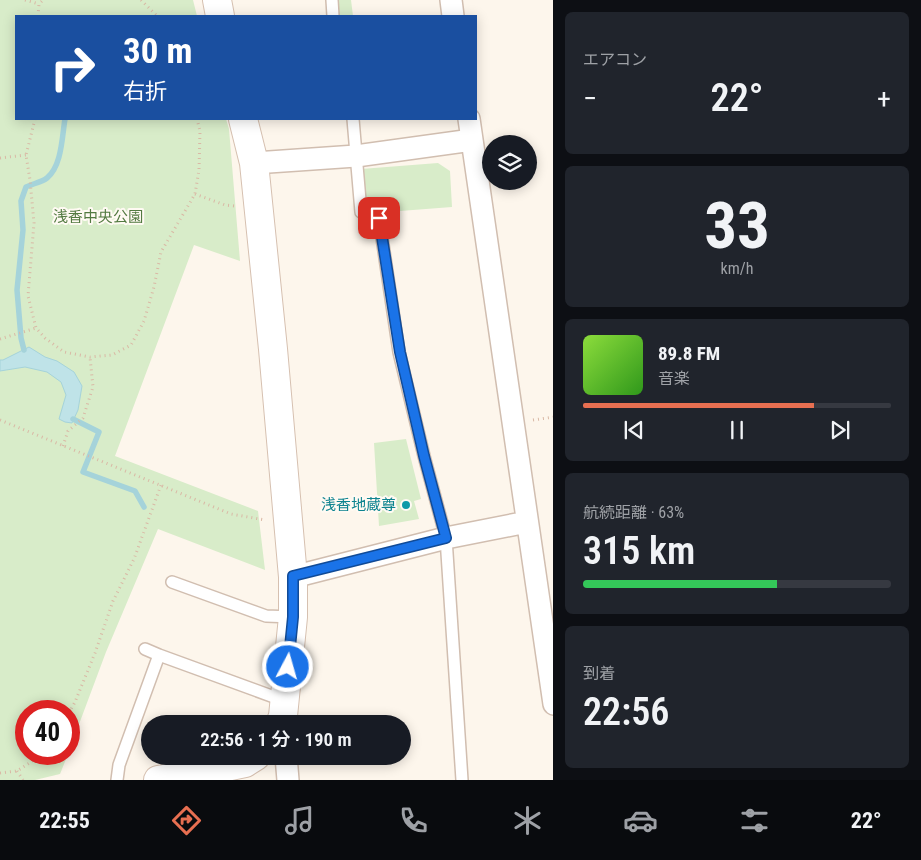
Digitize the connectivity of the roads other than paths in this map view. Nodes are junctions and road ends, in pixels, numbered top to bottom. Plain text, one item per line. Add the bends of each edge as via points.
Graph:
1 (217, 0) edge
2 (332, 0) edge
3 (451, 0) edge
4 (220, 15) edge
5 (332, 15) edge
6 (453, 15) edge
7 (244, 120) edge
8 (353, 120) edge
9 (469, 120) edge
10 (472, 140) junction
11 (356, 156) junction
12 (254, 163) junction
13 (527, 522) junction
14 (446, 538) junction
15 (293, 576) junction
16 (172, 582) dead end
17 (293, 617) junction
18 (144, 649) dead end
19 (159, 655) junction
20 (553, 697) edge
21 (281, 715) edge
22 (283, 715) edge
23 (236, 765) edge
24 (287, 765) edge
25 (117, 780) edge
26 (158, 780) edge
27 (288, 780) edge
28 (462, 780) edge

1 - 4 street
2 - 5 lane
3 - 6 street
7 - 12 street
8 - 11 lane
9 - 10 street
10 - 11 street
10 - 13 street
11 - 12 street
11 - 14 lane via 361,212 379,218 400,352
12 - 15 street
13 - 14 street
13 - 20 street
14 - 15 street
14 - 28 lane
15 - 17 street
16 - 17 lane via 266,616
17 - 22 street
18 - 19 lane
19 - 21 lane
19 - 25 lane via 119,765
23 - 26 street
24 - 27 street

